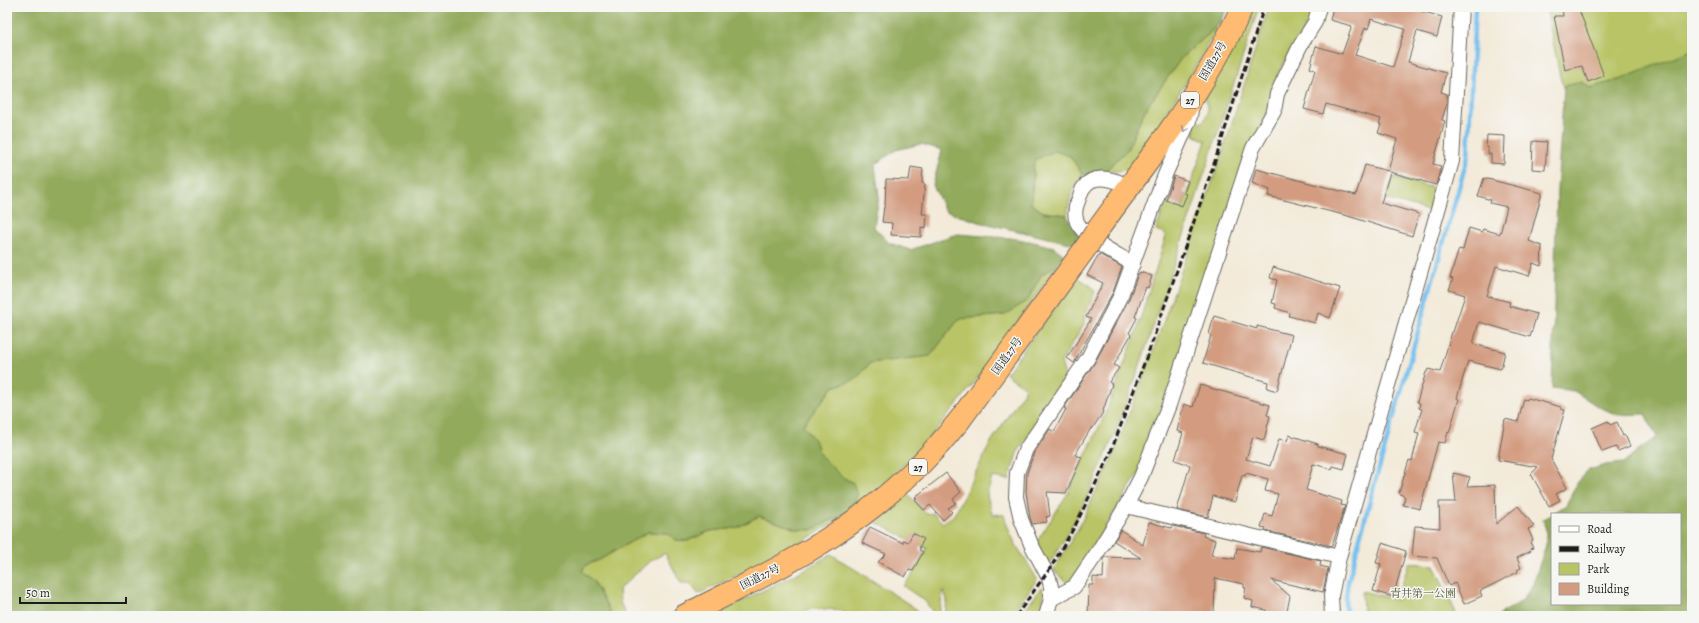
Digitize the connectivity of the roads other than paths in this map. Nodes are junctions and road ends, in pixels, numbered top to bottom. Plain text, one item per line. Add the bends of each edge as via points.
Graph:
1 (1242, 7) edge
2 (1319, 7) edge
3 (1461, 7) edge
4 (1195, 92) junction
5 (1129, 187) junction
6 (1133, 264) junction
7 (1126, 506) junction
8 (1339, 557) junction
9 (1051, 599) junction
10 (684, 616) edge
11 (1046, 616) edge
12 (1332, 616) edge

1 - 4 highway, 国道27号 / 27 via 1224,44
2 - 7 street via 1315,22 1300,46 1277,94 1274,111 1253,148 1169,406 1143,472
3 - 8 street via 1452,161
4 - 5 highway, 国道27号 / 27
4 -> 6 street via 1189,120 1165,175
5 - 6 street via 1111,179 1088,183 1083,187 1075,214 1083,231
5 - 10 highway, 国道27号 / 27 via 959,421 927,459 880,502 829,538
6 - 9 street via 1121,295 1088,358 1026,450 1017,473 1016,497 1021,519 1030,544 1049,578
7 - 8 street
7 - 9 street via 1074,587
8 - 12 street via 1331,596
9 - 11 street

